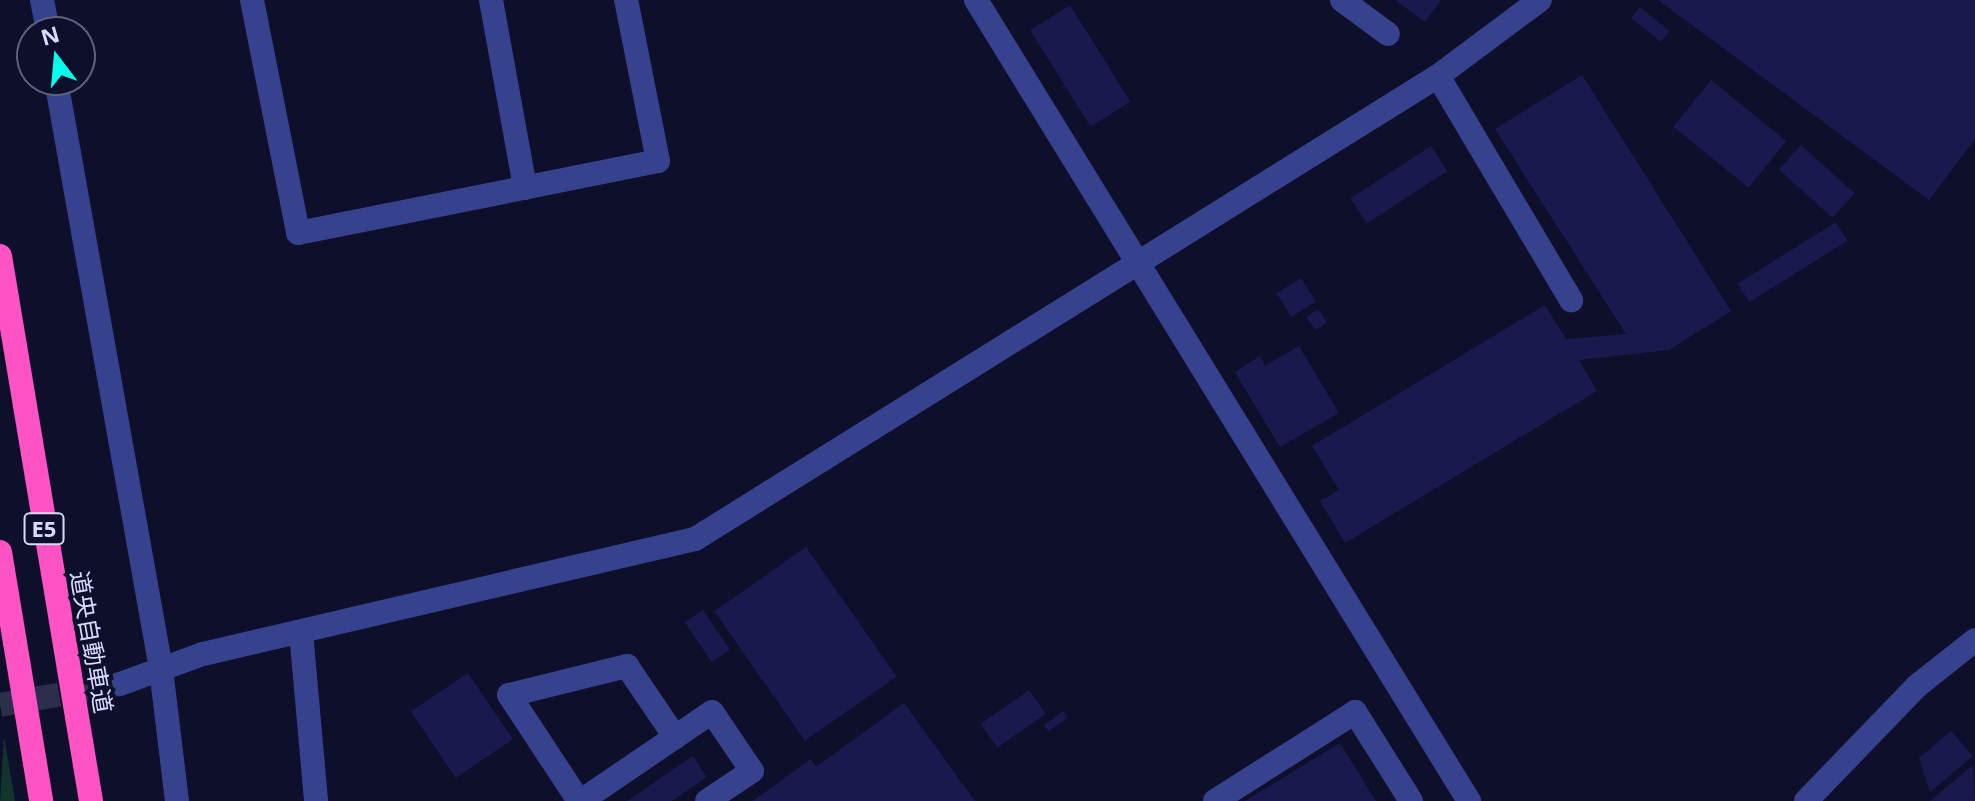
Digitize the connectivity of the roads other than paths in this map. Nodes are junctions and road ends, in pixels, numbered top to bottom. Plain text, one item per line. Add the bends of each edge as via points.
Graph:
1 (252, 0) edge
2 (491, 0) edge
3 (626, 0) edge
4 (976, 0) edge
5 (1342, 0) edge
6 (1540, 0) edge
7 (1388, 34) dead end
8 (1438, 76) junction
9 (59, 96) edge
10 (525, 188) junction
11 (0, 256) edge
12 (1139, 265) junction
13 (1571, 300) dead end
14 (0, 552) edge
15 (301, 632) junction
16 (1975, 640) edge
17 (161, 669) junction
18 (120, 684) tunnel mouth
19 (675, 737) junction
20 (41, 801) edge
21 (91, 801) edge
22 (177, 801) edge
23 (316, 801) edge
24 (580, 801) edge
25 (707, 801) edge
26 (1215, 801) edge
27 (1411, 801) edge
28 (1469, 801) edge
29 (1806, 801) edge

1 - 10 street via 298,233
2 - 10 street
3 - 10 street via 658,161
4 - 12 street
5 - 7 street
6 - 8 street
8 - 12 street
8 - 13 street
9 - 17 street
11 - 21 highway, 道央自動車道 / E5
12 - 15 street via 695,539
12 - 28 street
14 - 20 highway, E5
15 - 17 street
15 - 23 street
16 - 29 street via 1917,686
17 - 18 street
17 - 22 street
19 - 24 street
19 - 24 street via 627,666 509,695
19 - 25 street via 712,712 752,771
26 - 27 street via 1355,712

